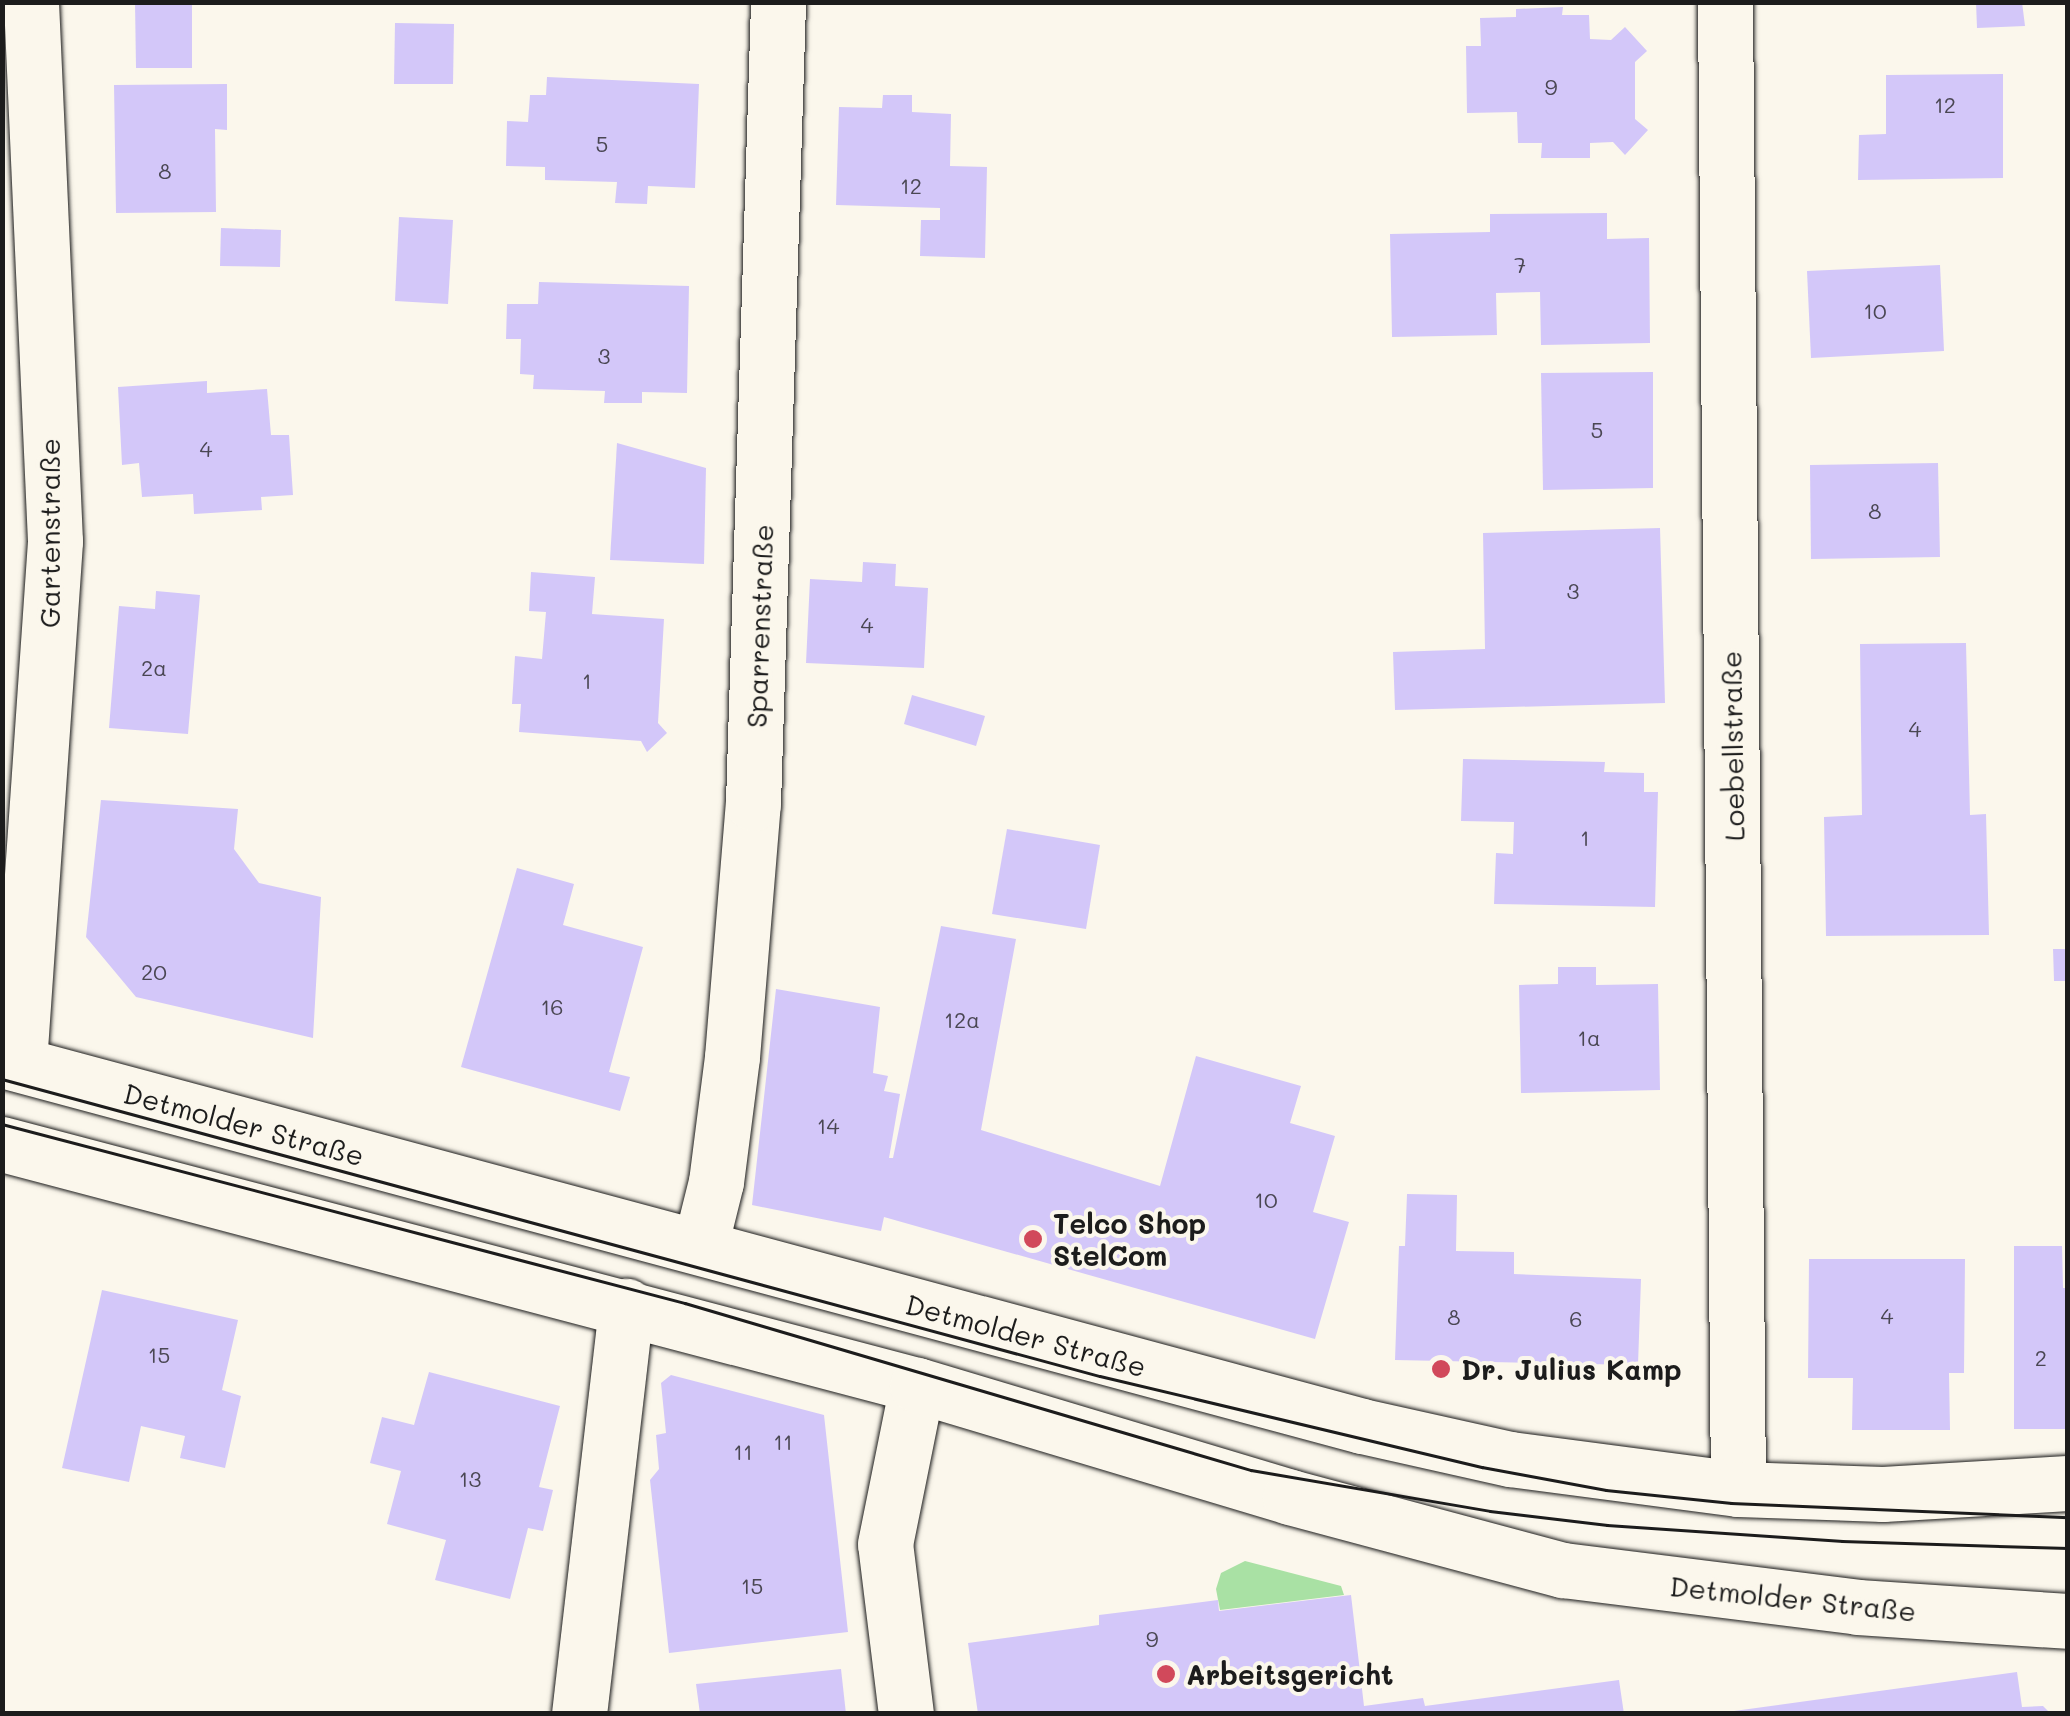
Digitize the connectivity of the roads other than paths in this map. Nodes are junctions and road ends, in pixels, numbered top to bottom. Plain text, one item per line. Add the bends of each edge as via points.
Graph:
1 (31, 2) edge
2 (778, 2) edge
3 (1725, 2) edge
4 (11, 1061) edge
5 (2, 1144) edge
6 (700, 1246) junction
7 (626, 1306) junction
8 (916, 1386) junction
9 (2068, 1483) edge
10 (1738, 1489) junction
11 (2052, 1621) edge
12 (579, 1714) edge
13 (906, 1714) edge

1 - 4 main road, Gartenstraße via 55,541
2 - 6 main road, Sparrenstraße via 753,803 732,1057 716,1182
3 - 10 main road, Loebellstraße
4 - 6 main road, Detmolder Straße
5 - 7 main road, Detmolder Straße
6 - 10 main road, Detmolder Straße via 1362,1426 1510,1459
7 - 8 main road, Detmolder Straße
7 - 12 main road
8 - 11 main road, Detmolder Straße via 1562,1570 1858,1608
8 - 13 main road via 884,1544
9 - 10 main road, Detmolder Straße via 1883,1494

